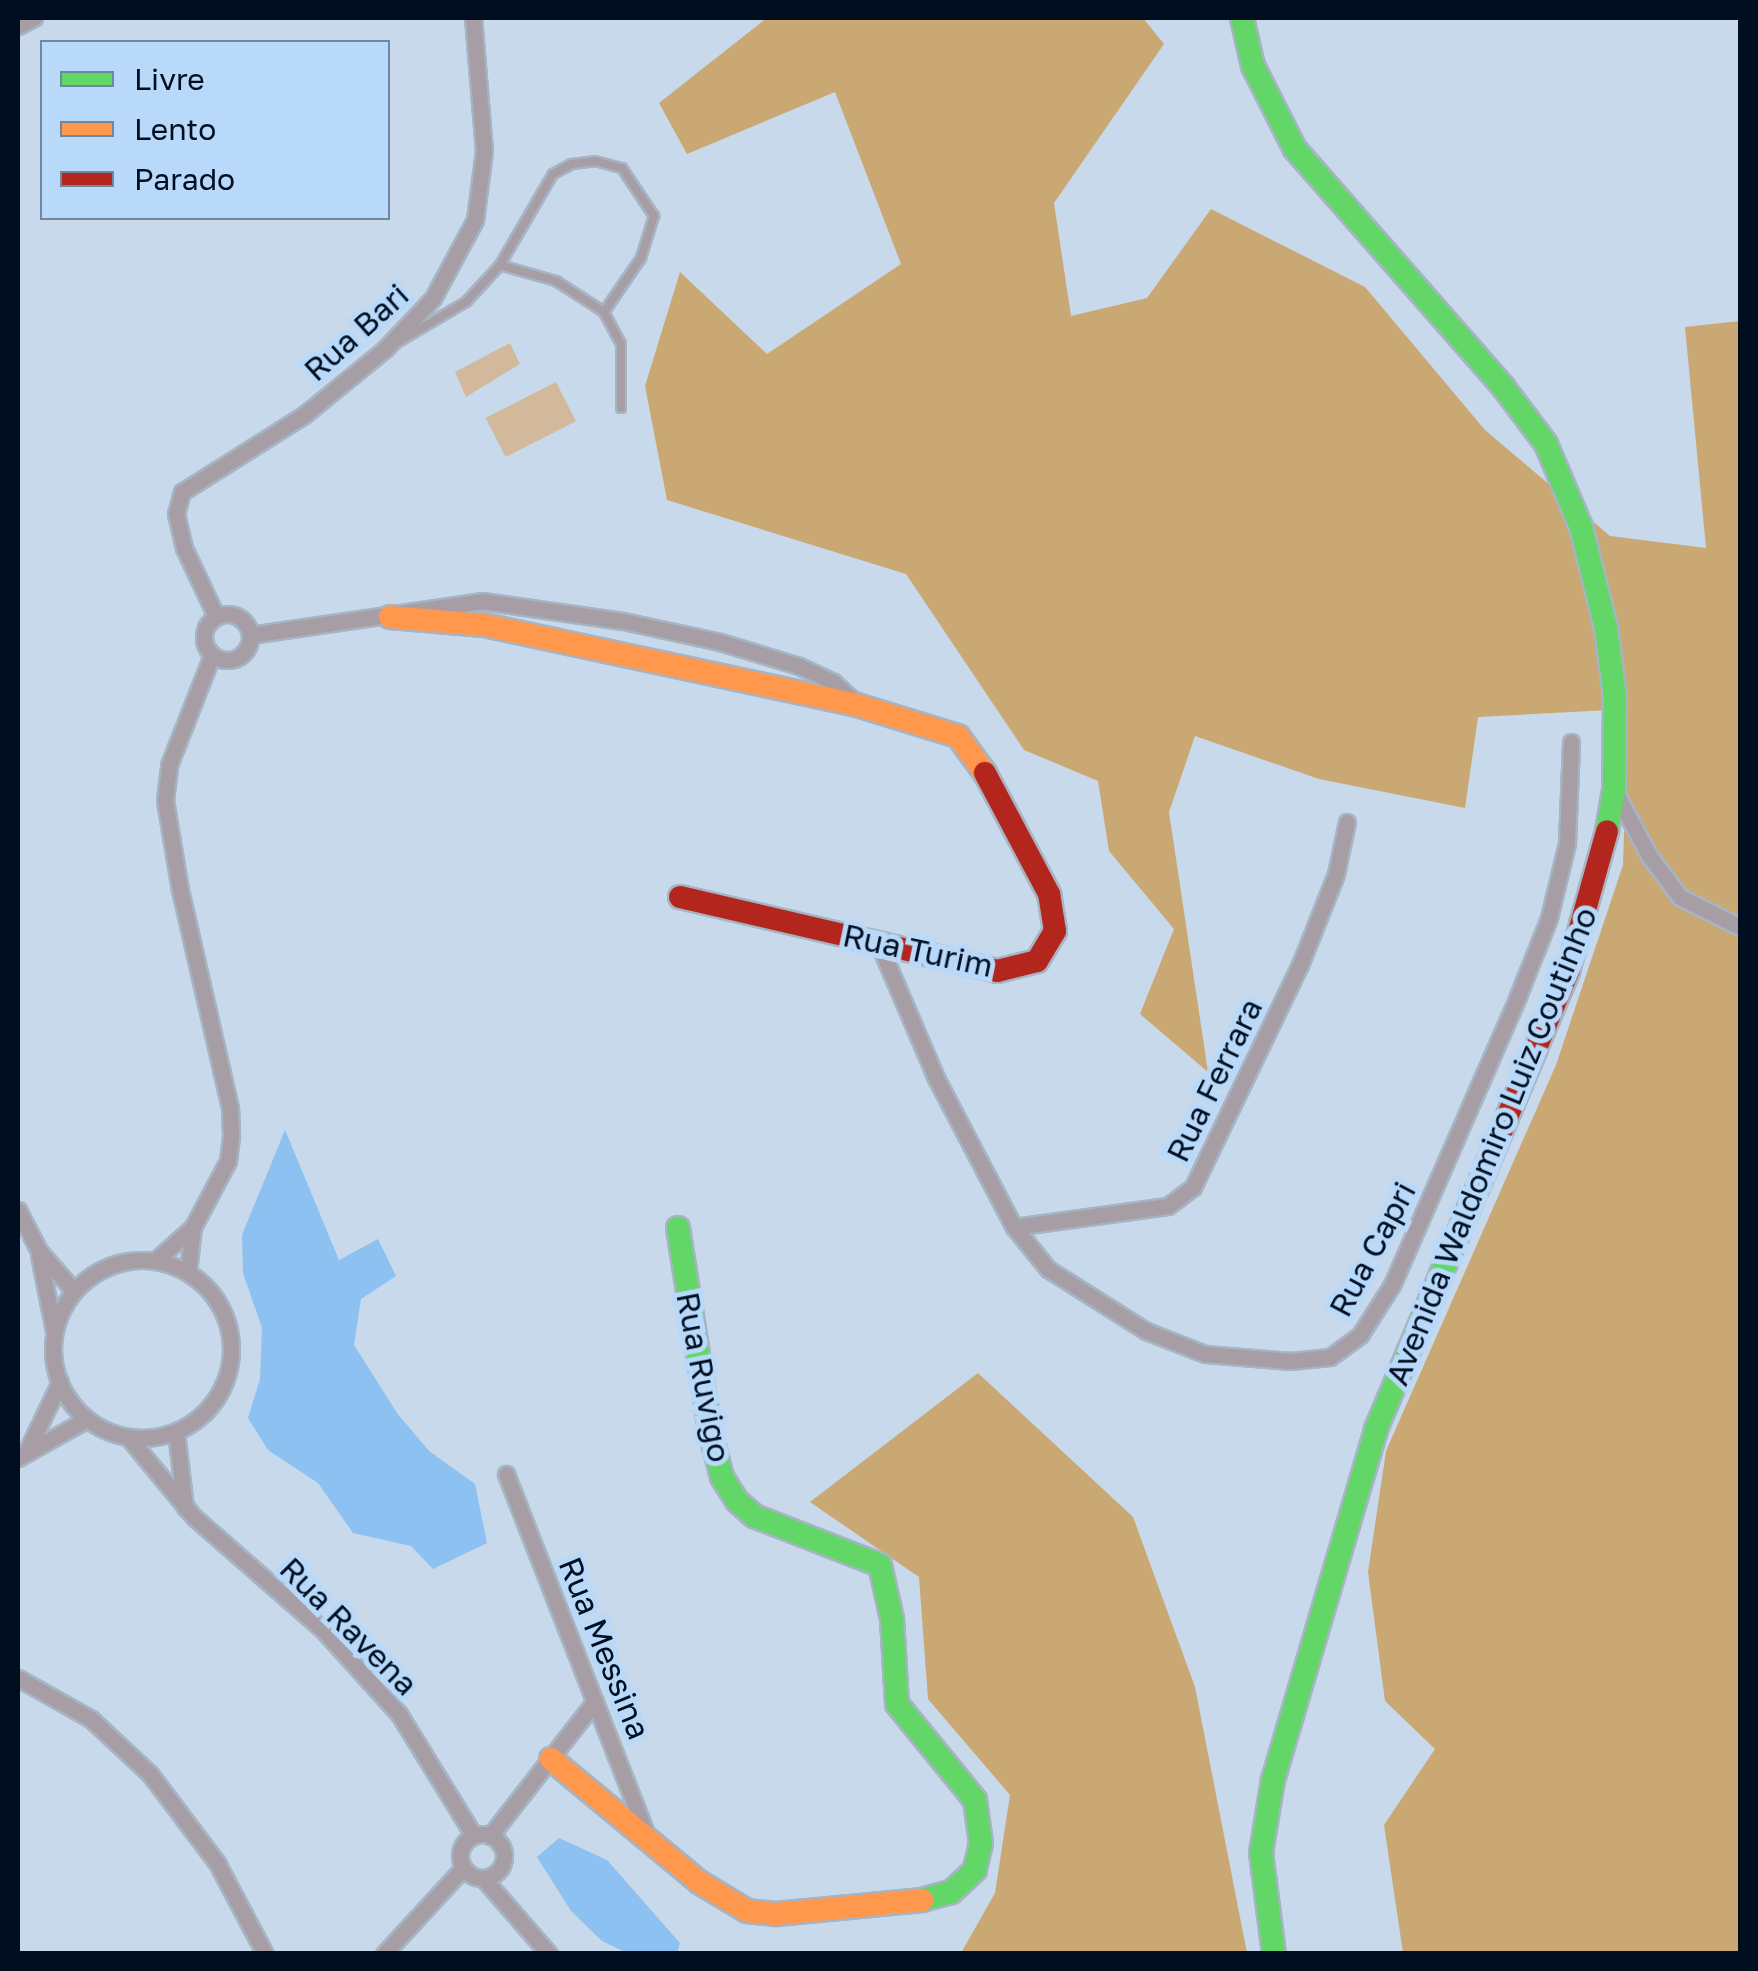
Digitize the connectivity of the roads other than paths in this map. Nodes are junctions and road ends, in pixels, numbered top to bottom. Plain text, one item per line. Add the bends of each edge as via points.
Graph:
1 (34, 18) edge
2 (473, 18) edge
3 (1242, 18) edge
4 (18, 26) edge
5 (500, 266) junction
6 (604, 312) junction
7 (385, 350) junction
8 (621, 408) dead end
9 (216, 616) junction
10 (390, 617) junction
11 (250, 635) junction
12 (212, 655) junction
13 (858, 705) junction
14 (1571, 742) dead end
15 (1614, 790) junction
16 (1347, 822) dead end
17 (680, 897) dead end
18 (1740, 927) edge
19 (878, 942) junction
20 (18, 1210) edge
21 (1014, 1227) junction
22 (192, 1228) junction
23 (678, 1228) dead end
24 (38, 1251) junction
25 (155, 1260) junction
26 (188, 1272) junction
27 (74, 1292) junction
28 (55, 1334) junction
29 (60, 1382) junction
30 (87, 1419) junction
31 (176, 1432) junction
32 (128, 1437) junction
33 (22, 1455) edge
34 (506, 1474) dead end
35 (186, 1507) junction
36 (18, 1678) edge
37 (595, 1701) junction
38 (551, 1759) junction
39 (481, 1840) junction
40 (650, 1844) junction
41 (479, 1874) junction
42 (264, 1954) edge
43 (384, 1954) edge
44 (549, 1954) edge
45 (1274, 1954) edge

1 - 4 street
2 - 7 street, Rua Bari via 484,150 475,220 434,298
3 - 15 street, Avenida Waldomiro Luiz Coutinho via 1253,66 1295,149 1504,388 1563,476 1606,628 1615,697
5 - 6 lane via 556,281
5 - 6 lane via 552,174 595,160 622,168 654,216 641,258
5 - 7 lane via 466,302
6 - 8 lane via 620,344
7 - 9 street, Rua Bari via 304,415 182,492 176,514 184,548
9 - 11 street via 238,616
9 - 12 street via 204,634
10 - 11 street, Rua Turim
10 - 13 street, Rua Turim via 484,625
10 - 13 street, Rua Turim via 482,601 623,621 799,666 833,682
11 - 12 street via 242,656 227,661
12 - 22 street via 165,780 168,830 230,1108 228,1161
13 - 19 street, Rua Turim via 958,736 1020,837 1054,915 1050,946 1021,968 997,971
14 - 21 street, Rua Capri via 1566,842 1549,918 1392,1285 1347,1348 1291,1361 1236,1359 1178,1345 1048,1269
15 - 18 street via 1680,898
15 - 45 street, Avenida Waldomiro Luiz Coutinho via 1601,864 1568,971 1376,1429 1347,1522 1264,1824 1261,1853
16 - 21 street, Rua Ferrara via 1336,874 1300,965 1194,1187 1168,1206
17 - 19 street, Rua Turim
19 - 21 street, Rua Capri via 936,1078
20 - 24 street
22 - 25 street
22 - 26 street
23 - 40 street, Rua Ruvigo via 722,1476 754,1516 880,1565 892,1619 897,1704 967,1785 981,1844 966,1882 941,1896 777,1914 722,1899
24 - 27 street
24 - 28 street
25 - 26 street
25 - 27 street via 110,1265
26 - 31 street via 216,1300 231,1350 216,1399
27 - 28 street
28 - 29 street
29 - 30 street
29 - 33 street
30 - 32 street
30 - 33 street
31 - 32 street
31 - 35 street
32 - 35 street, Rua Ravena
34 - 37 street, Rua Messina
35 - 39 street, Rua Ravena via 324,1631 386,1700
36 - 42 street via 91,1719 150,1774 217,1863
37 - 38 street
37 - 40 street, Rua Messina
38 - 39 street via 515,1809
38 - 40 street, Rua Ruvigo
39 - 41 street
39 - 41 street via 503,1862
41 - 43 street via 432,1904
41 - 44 street

